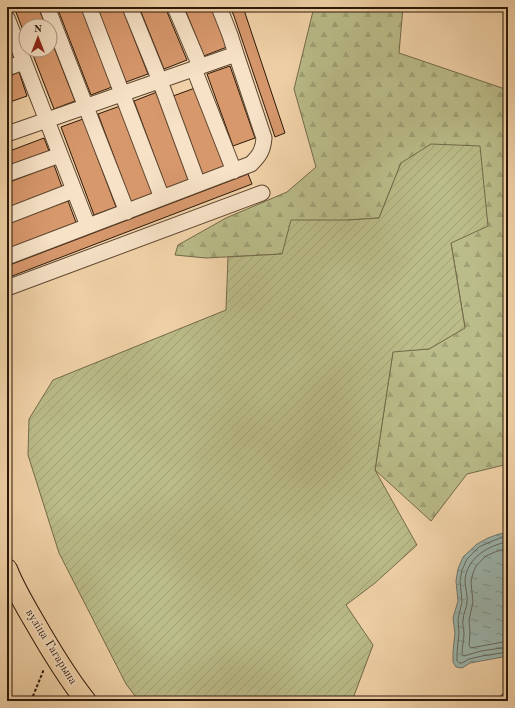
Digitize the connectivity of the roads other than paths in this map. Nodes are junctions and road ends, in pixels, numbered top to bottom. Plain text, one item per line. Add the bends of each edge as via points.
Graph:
1 (47, 7) edge
2 (90, 7) edge
3 (130, 7) edge
4 (175, 7) edge
5 (219, 7) edge
6 (8, 23) edge
7 (236, 54) junction
8 (24, 62) junction
9 (7, 68) edge
10 (197, 68) junction
11 (160, 81) junction
12 (122, 94) junction
13 (86, 106) junction
14 (47, 120) junction
15 (7, 134) edge
16 (60, 154) junction
17 (234, 171) junction
18 (7, 174) edge
19 (198, 184) junction
20 (74, 190) junction
21 (262, 193) dead end
22 (162, 198) junction
23 (127, 212) junction
24 (7, 216) edge
25 (88, 226) junction
26 (7, 257) edge
27 (7, 288) edge
28 (7, 569) edge
29 (86, 701) edge

1 - 13 lane
2 - 12 lane
3 - 11 lane
4 - 10 lane
5 - 7 lane
6 - 8 lane
7 - 10 lane
7 - 17 lane via 264,138 259,156 251,164
8 - 9 lane
8 - 14 lane
10 - 11 lane
10 - 17 lane
11 - 12 lane
11 - 19 lane
12 - 13 lane
12 - 22 lane
13 - 14 lane
13 - 23 lane
14 - 15 lane
14 - 16 lane
16 - 18 lane
16 - 20 lane
17 - 19 lane
19 - 22 lane
20 - 24 lane
20 - 25 lane
21 - 27 lane
22 - 23 lane
23 - 25 lane
25 - 26 lane
28 - 29 main road, вуліца Гагарына via 47,644

